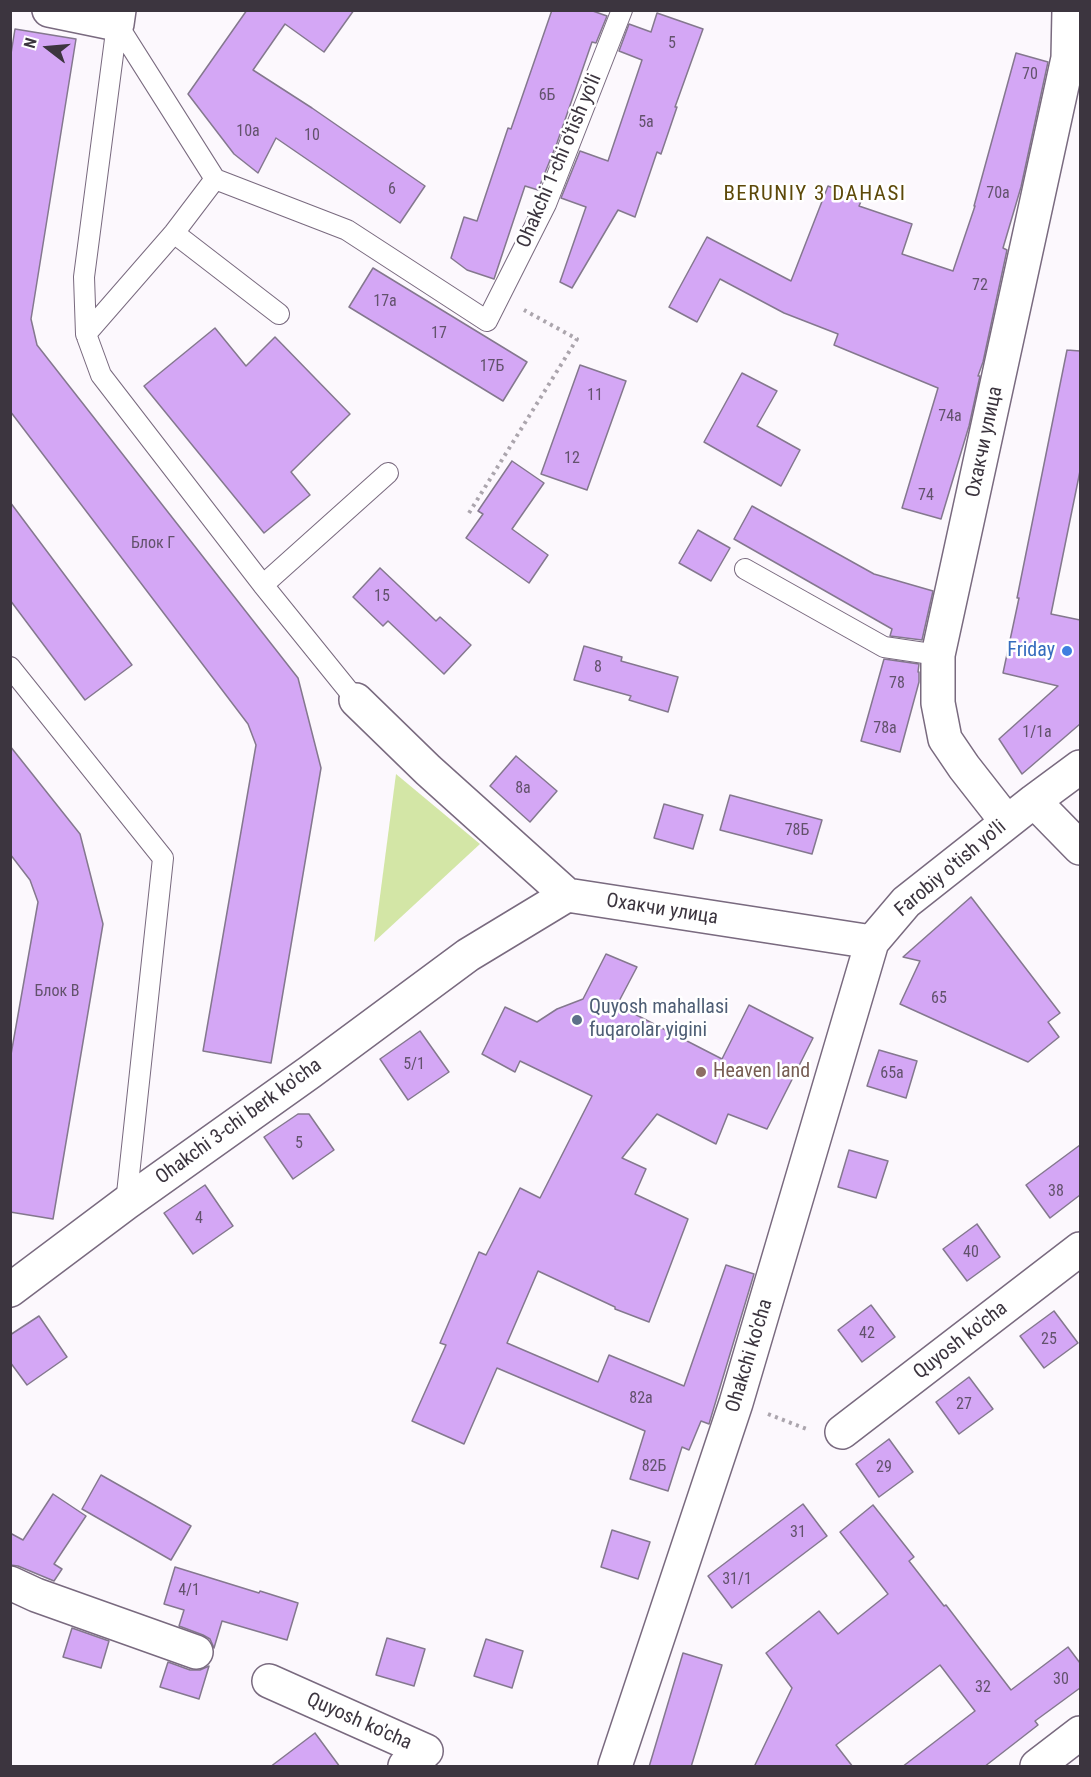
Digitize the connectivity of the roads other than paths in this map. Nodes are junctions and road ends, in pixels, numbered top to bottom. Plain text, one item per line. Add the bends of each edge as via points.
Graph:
1 (49, 10) edge
2 (622, 10) edge
3 (1069, 10) edge
4 (118, 17) edge
5 (1074, 57) edge
6 (215, 179) junction
7 (174, 233) junction
8 (279, 314) dead end
9 (86, 334) junction
10 (388, 473) dead end
11 (745, 568) dead end
12 (263, 585) junction
13 (938, 655) junction
14 (10, 667) edge
15 (356, 700) joint
16 (1080, 767) edge
17 (1034, 801) junction
18 (1007, 822) junction
19 (1080, 848) edge
20 (567, 895) junction
21 (872, 942) junction
22 (126, 1203) junction
23 (1080, 1249) edge
24 (10, 1290) edge
25 (842, 1432) road end
26 (10, 1583) edge
27 (196, 1652) dead end
28 (269, 1681) dead end
29 (1080, 1733) edge
30 (405, 1767) edge
31 (615, 1767) edge
32 (1037, 1767) edge

1 - 4 street
2 - 6 lane, Ohakchi 1-chi o'tish yo'li via 546,204 487,321 347,230
3 - 5 street, Охакчи улица
4 - 6 lane
4 - 9 lane via 84,277
5 - 13 street, Охакчи улица
6 - 7 lane
7 - 8 lane
7 - 9 lane
9 - 12 lane via 100,375
10 - 12 lane
11 - 13 lane via 884,647
12 - 15 lane
13 - 18 street, Охакчи улица via 938,703 945,739
14 - 22 lane via 163,858
15 - 20 street
16 - 17 street, Farobiy o'tish yo'li
17 - 18 street, Farobiy o'tish yo'li
17 - 19 street
18 - 21 street, Farobiy o'tish yo'li via 906,902
20 - 21 street, Охакчи улица
20 - 22 street, Ohakchi 3-chi berk ko'cha via 468,955
21 - 31 street, Ohakchi ko'cha via 736,1403
22 - 24 street, Ohakchi 3-chi berk ko'cha
23 - 25 street, Quyosh ko'cha
26 - 27 street
28 - 30 street, Quyosh ko'cha via 426,1751
29 - 32 street

